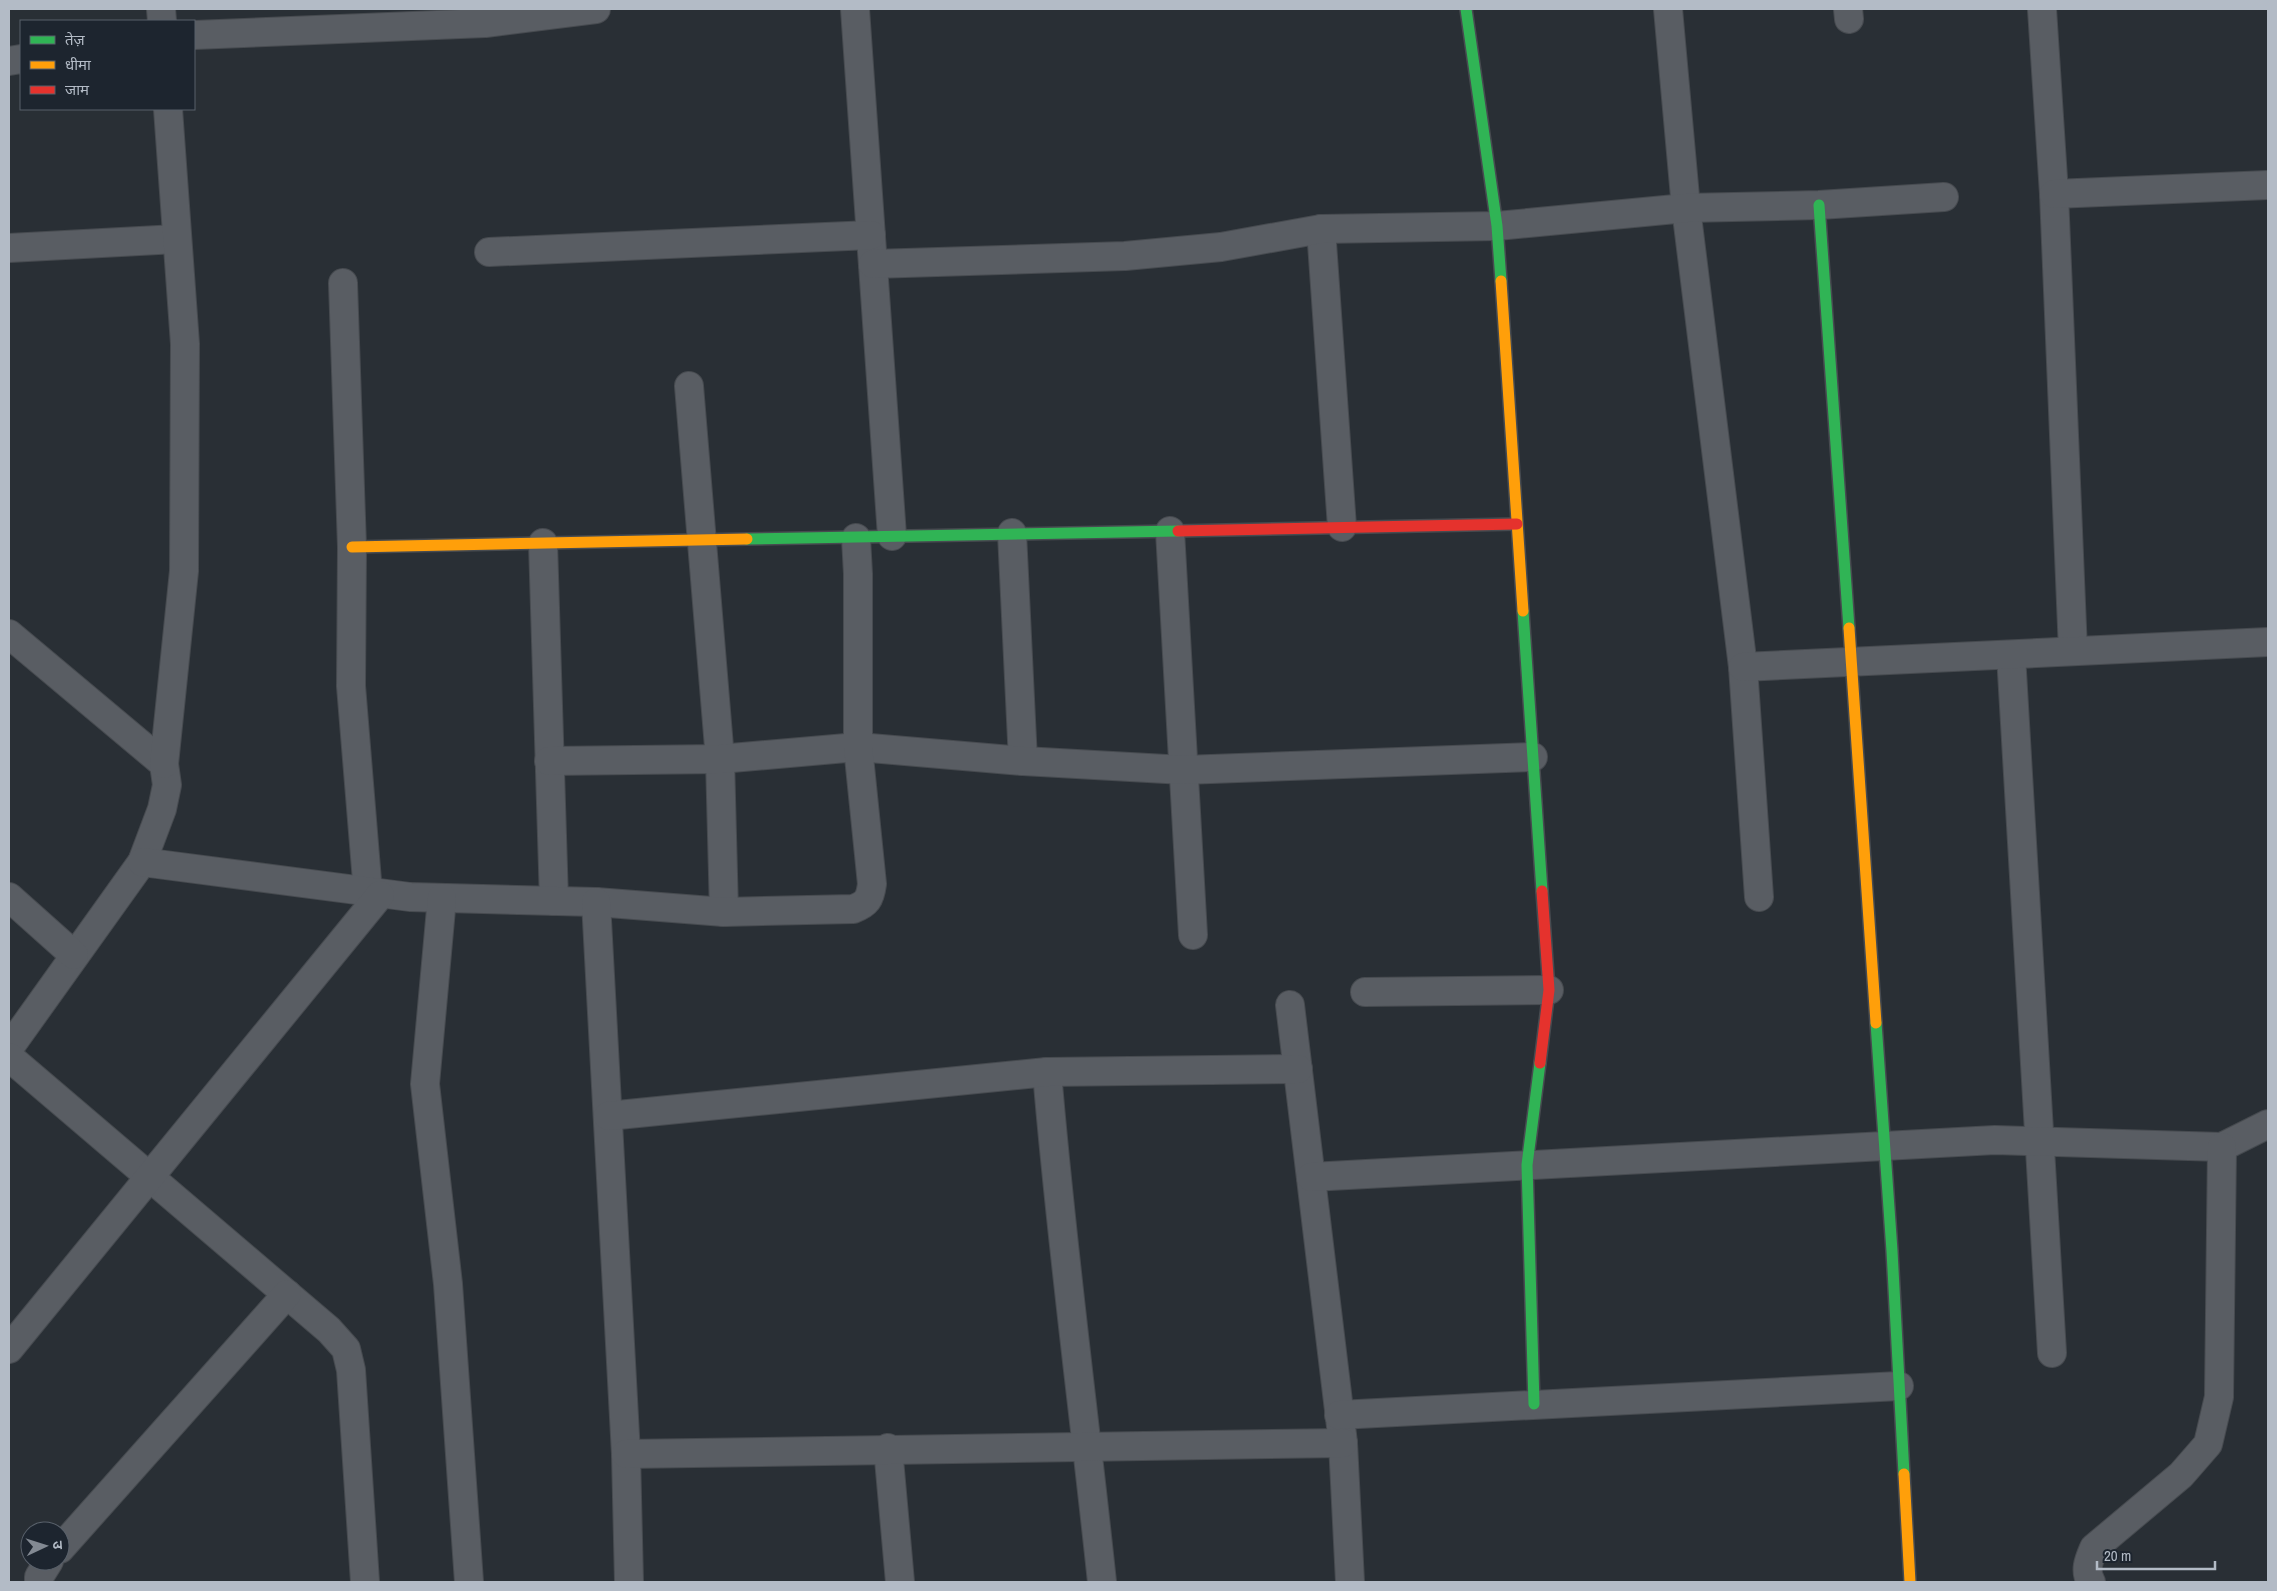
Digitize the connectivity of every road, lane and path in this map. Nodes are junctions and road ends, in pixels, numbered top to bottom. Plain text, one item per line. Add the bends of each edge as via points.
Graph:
1 (596, 9) edge
2 (855, 9) edge
3 (1466, 9) edge
4 (1668, 9) edge
5 (2042, 9) edge
6 (195, 35) edge
7 (168, 110) edge
8 (2268, 185) edge
9 (2054, 194) junction
10 (1944, 197) dead end
11 (1819, 205) junction
12 (1686, 208) junction
13 (1497, 226) junction
14 (1321, 229) junction
15 (871, 235) junction
16 (177, 239) junction
17 (9, 248) edge
18 (489, 252) dead end
19 (873, 264) junction
20 (342, 283) dead end
21 (689, 386) dead end
22 (1517, 524) junction
23 (1342, 527) junction
24 (1170, 530) junction
25 (1012, 534) junction
26 (892, 536) junction
27 (856, 538) junction
28 (702, 540) junction
29 (543, 543) junction
30 (352, 547) junction
31 (9, 634) edge
32 (2268, 642) edge
33 (2073, 652) junction
34 (2011, 655) junction
35 (1851, 662) junction
36 (1742, 667) junction
37 (858, 747) junction
38 (1532, 757) junction
39 (720, 759) junction
40 (1023, 761) junction
41 (549, 762) junction
42 (164, 764) junction
43 (1184, 770) junction
44 (142, 862) junction
45 (374, 894) junction
46 (1759, 897) dead end
47 (9, 898) edge
48 (442, 898) junction
49 (554, 901) junction
50 (596, 902) junction
51 (724, 912) junction
52 (1193, 935) dead end
53 (74, 955) junction
54 (1549, 990) junction
55 (1365, 992) dead end
56 (1290, 1005) dead end
57 (9, 1048) edge
58 (9, 1057) edge
59 (1298, 1069) junction
60 (1047, 1072) junction
61 (608, 1116) junction
62 (2268, 1124) edge
63 (2040, 1142) junction
64 (1885, 1147) junction
65 (2222, 1147) junction
66 (1527, 1165) junction
67 (150, 1177) junction
68 (1311, 1177) junction
69 (286, 1294) junction
70 (9, 1349) edge
71 (2052, 1353) dead end
72 (1899, 1386) junction
73 (1534, 1404) junction
74 (1340, 1415) junction
75 (1343, 1443) junction
76 (1088, 1446) junction
77 (888, 1448) junction
78 (626, 1454) junction
79 (70, 1538) edge
80 (365, 1582) edge
81 (469, 1582) edge
82 (629, 1582) edge
83 (900, 1582) edge
84 (1102, 1582) edge
85 (1350, 1582) edge
86 (1910, 1582) edge
87 (2091, 1582) edge

1 - 6 street via 485,23
2 - 15 street
3 - 13 street
4 - 12 street
5 - 9 street
7 - 16 street
8 - 9 street
9 - 33 street
10 - 11 street
11 - 12 street
11 - 35 street
12 - 13 street
12 - 36 street
13 - 14 street
13 - 22 street
14 - 19 street via 1222,247 1125,256
14 - 23 street
15 - 18 street
15 - 19 street
16 - 17 street
16 - 42 street via 185,344 184,571
19 - 26 street
20 - 30 street
21 - 28 street
22 - 23 street
22 - 38 street
23 - 24 street
24 - 25 street
24 - 43 street
25 - 26 street
25 - 40 street
26 - 27 street
27 - 28 street
27 - 37 street
28 - 29 street
28 - 39 street
29 - 30 street
29 - 41 street
30 - 45 street via 351,686
31 - 42 street
32 - 33 street
33 - 34 street
34 - 35 street
34 - 63 street
35 - 36 street
35 - 64 street
36 - 46 street
37 - 39 street
37 - 40 street
37 - 51 street via 872,884 871,897 865,905 853,909
38 - 43 street
38 - 54 street
39 - 41 street
39 - 51 street
40 - 43 street
41 - 49 street
42 - 44 street via 166,785 162,809
43 - 52 street
44 - 45 street
44 - 53 street
45 - 48 street
45 - 67 street
47 - 53 street
48 - 49 street
48 - 81 street via 425,1084 448,1284
49 - 50 street
50 - 51 street
50 - 61 street
53 - 57 street
54 - 55 street
54 - 66 street
56 - 59 street
58 - 67 street
59 - 60 street
59 - 68 street
60 - 61 street
60 - 76 street via 1057,1195
61 - 78 street
62 - 65 street
63 - 64 street via 1994,1140
63 - 65 street
63 - 71 street
64 - 66 street
64 - 72 street
65 - 87 street via 2219,1397 2208,1444 2181,1475 2094,1548 2087,1564
66 - 68 street
66 - 73 street
67 - 69 street
67 - 70 street
68 - 74 street
69 - 79 street
69 - 80 street via 329,1330 346,1349 351,1370
72 - 73 street
72 - 86 street
73 - 74 street
74 - 75 street
75 - 76 street
75 - 85 street
76 - 77 street
76 - 84 street
77 - 78 street
77 - 83 street
78 - 82 street

